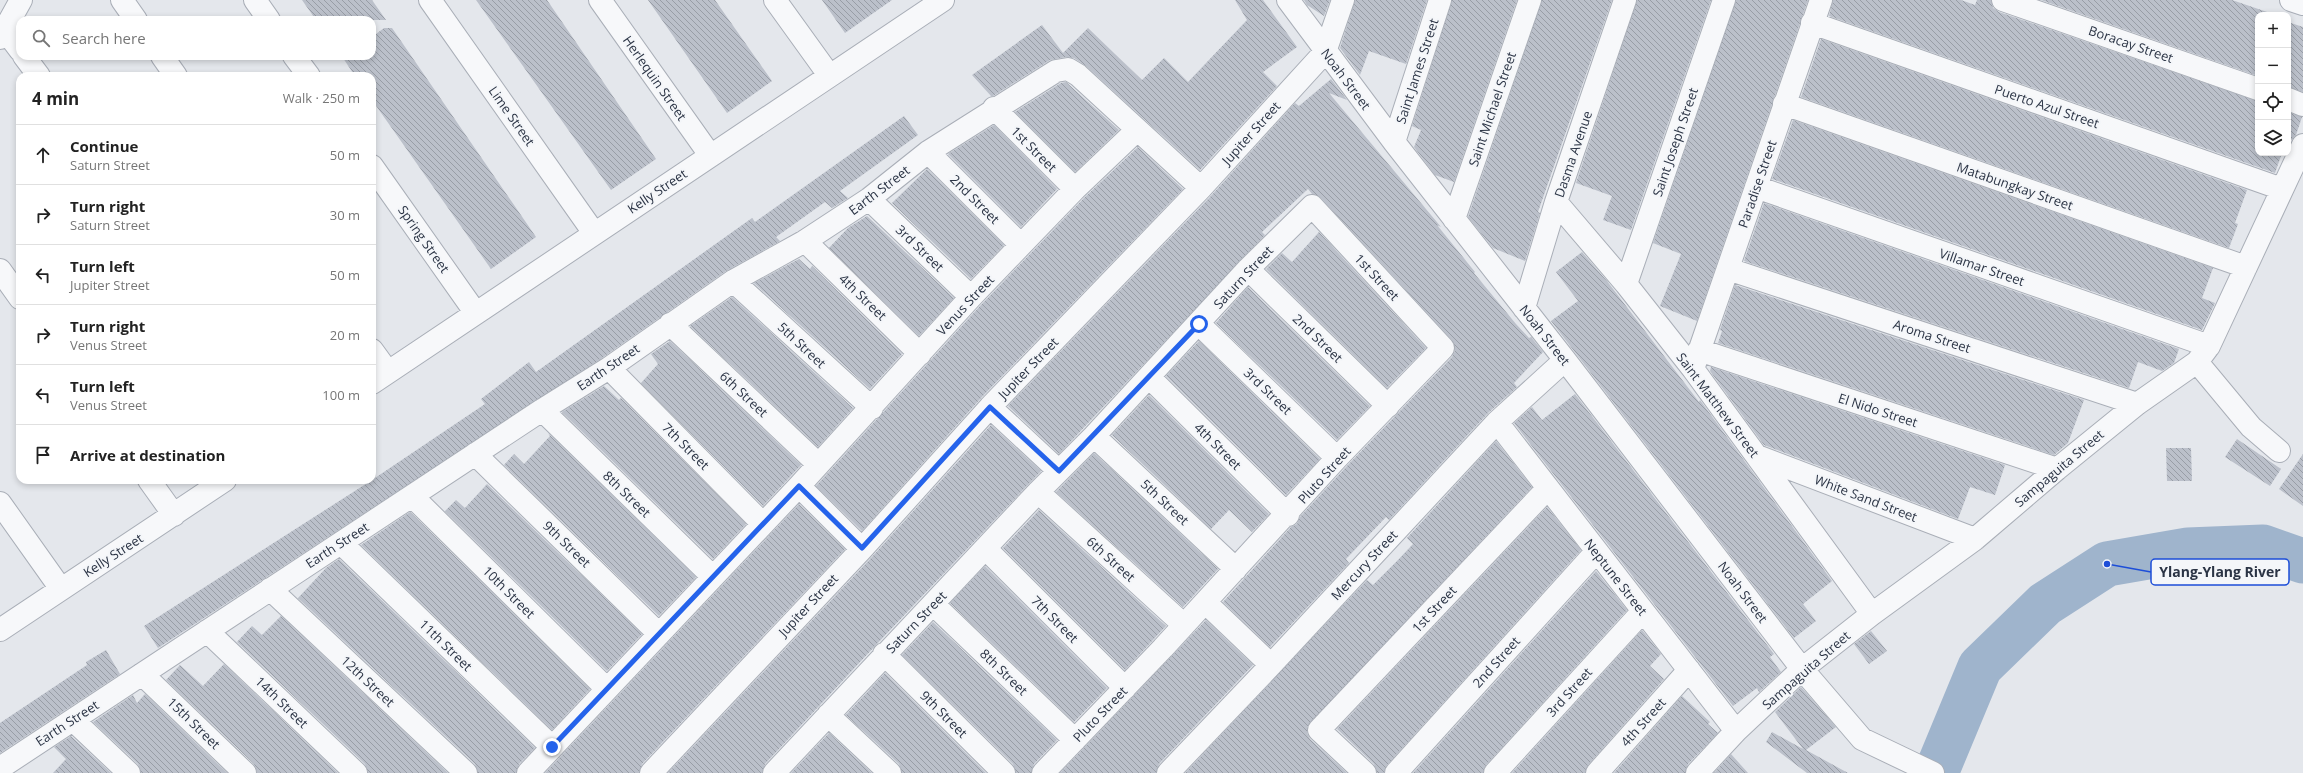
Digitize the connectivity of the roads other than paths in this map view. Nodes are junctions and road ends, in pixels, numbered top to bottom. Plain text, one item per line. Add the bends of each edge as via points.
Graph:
1 (21, 0) edge
2 (122, 0) edge
3 (255, 0) edge
4 (430, 0) edge
5 (600, 0) edge
6 (775, 0) edge
7 (943, 0) edge
8 (1288, 0) edge
9 (1343, 0) edge
10 (1440, 0) edge
11 (1530, 0) edge
12 (1625, 0) edge
13 (1724, 0) edge
14 (1821, 0) edge
15 (2003, 0) edge
16 (2290, 0) edge
17 (2303, 4) edge
18 (133, 16) edge
19 (266, 16) edge
20 (1812, 23) junction
21 (3, 34) edge
22 (16, 46) edge
23 (1325, 52) junction
24 (27, 60) edge
25 (165, 60) edge
26 (297, 60) edge
27 (36, 72) edge
28 (173, 72) edge
29 (306, 72) edge
30 (829, 75) junction
31 (2255, 88) edge
32 (2291, 100) edge
33 (1784, 104) junction
34 (2303, 105) edge
35 (994, 108) junction
36 (1136, 130) junction
37 (1394, 142) junction
38 (2303, 145) edge
39 (928, 152) junction
40 (710, 155) junction
41 (376, 172) edge
42 (1756, 187) junction
43 (1201, 188) junction
44 (1075, 189) junction
45 (2282, 189) junction
46 (869, 199) junction
47 (1556, 202) junction
48 (1312, 206) joint
49 (1454, 219) junction
50 (594, 232) junction
51 (805, 241) junction
52 (1021, 245) junction
53 (2246, 267) junction
54 (1728, 268) junction
55 (0, 270) edge
56 (1248, 270) junction
57 (733, 281) junction
58 (1626, 284) junction
59 (16, 292) edge
60 (971, 297) junction
61 (1524, 308) junction
62 (475, 312) junction
63 (670, 324) junction
64 (1199, 324) junction
65 (1443, 348) joint
66 (920, 354) junction
67 (2203, 354) junction
68 (1565, 360) junction
69 (1696, 360) junction
70 (376, 364) edge
71 (609, 368) junction
72 (380, 377) edge
73 (1149, 377) junction
74 (2137, 404) junction
75 (1388, 406) junction
76 (990, 407) junction
77 (872, 408) junction
78 (542, 410) junction
79 (1497, 422) junction
80 (1094, 436) junction
81 (2279, 451) dead end
82 (475, 454) junction
83 (1757, 456) junction
84 (1337, 458) junction
85 (818, 464) junction
86 (2057, 469) junction
87 (1059, 471) junction
88 (152, 484) edge
89 (219, 484) edge
90 (799, 486) junction
91 (1548, 488) junction
92 (1038, 492) junction
93 (412, 496) junction
94 (0, 503) edge
95 (174, 515) junction
96 (1288, 515) junction
97 (763, 524) junction
98 (1975, 540) junction
99 (340, 543) junction
100 (862, 548) junction
101 (986, 549) junction
102 (1596, 552) junction
103 (1236, 569) junction
104 (713, 577) junction
105 (61, 589) junction
106 (270, 589) junction
107 (1206, 603) junction
108 (933, 604) junction
109 (1643, 611) junction
110 (1872, 614) junction
111 (1184, 625) junction
112 (0, 630) edge
113 (207, 631) junction
114 (659, 634) junction
115 (884, 654) junction
116 (1271, 665) junction
117 (1802, 669) junction
118 (1689, 670) junction
119 (142, 674) junction
120 (1125, 688) junction
121 (607, 689) junction
122 (828, 715) junction
123 (73, 720) junction
124 (1736, 731) junction
125 (1076, 740) junction
126 (552, 747) junction
127 (10, 767) edge
128 (129, 773) edge
129 (245, 773) edge
130 (356, 773) edge
131 (466, 773) edge
132 (528, 773) edge
133 (651, 773) edge
134 (774, 773) edge
135 (890, 773) edge
136 (1004, 773) edge
137 (1043, 773) edge
138 (1168, 773) edge
139 (1365, 773) edge
140 (1396, 773) edge
141 (1495, 773) edge
142 (1597, 773) edge
143 (1697, 773) edge
144 (1933, 773) edge

1 - 21 street
2 - 18 street
3 - 19 street
4 - 50 street, Lime Street
5 - 40 street, Herlequin Street
6 - 30 street
7 - 30 street, Kelly Street
8 - 23 street, Noah Street
9 - 23 street
10 - 37 street, Saint James Street
11 - 49 street, Saint Michael Street
12 - 47 street, Dasma Avenue
13 - 58 street, Saint Joseph Street
14 - 20 street, Paradise Street
15 - 31 street, Boracay Street
16 - 17 street
20 - 33 street, Paradise Street
20 - 45 street, Puerto Azul Street
21 - 22 street
23 - 37 street, Noah Street
23 - 43 street, Jupiter Street
24 - 27 street
25 - 28 street
26 - 29 street
30 - 40 street, Kelly Street
32 - 34 street
33 - 42 street, Paradise Street
33 - 53 street, Matabungkay Street
35 - 36 street, Earth Street via 1056,71 1068,69 1078,75
35 - 39 street, Earth Street
35 - 44 street, 1st Street
36 - 43 street, Earth Street
36 - 44 street, Venus Street
37 - 49 street, Noah Street
38 - 45 street, Sampaguita Street
39 - 46 street, Earth Street
39 - 52 street, 2nd Street
40 - 50 street, Kelly Street
41 - 62 street, Spring Street
42 - 54 street, Paradise Street
42 - 67 street, Villamar Street
43 - 76 street, Jupiter Street
44 - 52 street, Venus Street
45 - 53 street, Sampaguita Street
46 - 51 street, Earth Street
46 - 60 street, 3rd Street
47 - 58 street, Saint Matthew Street
47 - 61 street, Dasma Avenue
48 - 56 street, Saturn Street
48 - 65 street, 1st Street
49 - 61 street, Noah Street
50 - 62 street, Kelly Street
51 - 57 street, Earth Street
51 - 66 street, 4th Street
52 - 60 street, Venus Street
53 - 67 street, Sampaguita Street
54 - 69 street, Paradise Street
54 - 74 street, Aroma Street
55 - 59 street
56 - 64 street, Saturn Street
56 - 75 street, 2nd Street
57 - 63 street, Earth Street
57 - 77 street, 5th Street
58 - 69 street, Saint Matthew Street
60 - 66 street, Venus Street
61 - 68 street, Noah Street
62 - 72 street, Kelly Street
63 - 71 street, Earth Street
63 - 85 street, 6th Street
64 - 73 street, Saturn Street
64 - 84 street, 3rd Street
65 - 75 street, Pluto Street
66 - 77 street, Venus Street
67 - 74 street, Sampaguita Street
67 - 81 street via 2251,427
68 - 79 street, Mercury Street
68 - 117 street, Noah Street
69 - 83 street, Saint Matthew Street
69 - 86 street, El Nido Street
70 - 72 street
71 - 78 street, Earth Street
71 - 97 street, 7th Street
73 - 80 street, Saturn Street
73 - 96 street, 4th Street
74 - 86 street, Sampaguita Street
75 - 84 street, Pluto Street
76 - 87 street
76 - 100 street, Jupiter Street
77 - 85 street, Venus Street
78 - 82 street, Earth Street
78 - 104 street, 8th Street
79 - 91 street, Neptune Street
79 - 116 street, Mercury Street
80 - 87 street, Saturn Street
80 - 103 street, 5th Street
82 - 93 street, Earth Street
82 - 114 street, 9th Street
83 - 98 street, White Sand Street
83 - 110 street, Saint Matthew Street
84 - 96 street, Pluto Street
85 - 90 street, Venus Street
86 - 98 street, Sampaguita Street
87 - 92 street, Saturn Street
88 - 95 street
89 - 95 street, Kelly Street
90 - 97 street, Venus Street
90 - 100 street
91 - 102 street, Neptune Street
91 - 139 street, 1st Street via 1319,730
92 - 101 street, Saturn Street
92 - 111 street, 6th Street
93 - 99 street, Earth Street
93 - 121 street, 10th Street
94 - 105 street
95 - 105 street, Kelly Street
96 - 103 street, Pluto Street
97 - 104 street, Venus Street
98 - 110 street, Sampaguita Street
99 - 106 street, Earth Street
99 - 126 street, 11th Street
100 - 133 street, Jupiter Street
101 - 108 street, Saturn Street
101 - 120 street, 7th Street
102 - 109 street, Neptune Street
102 - 140 street, 2nd Street
103 - 107 street, Pluto Street
104 - 114 street, Venus Street
105 - 112 street, Kelly Street
106 - 113 street, Earth Street
106 - 131 street, 12th Street
107 - 111 street, Pluto Street
107 - 116 street
108 - 115 street, Saturn Street
108 - 125 street, 8th Street
109 - 118 street, Neptune Street
109 - 141 street, 3rd Street
110 - 117 street, Sampaguita Street
111 - 120 street, Pluto Street
113 - 119 street, Earth Street
113 - 130 street, 14th Street
114 - 121 street, Venus Street
115 - 122 street, Saturn Street
115 - 136 street, 9th Street
116 - 138 street, Mercury Street
117 - 124 street, Sampaguita Street
117 - 144 street, Noah Street via 1862,739
118 - 124 street, Neptune Street
118 - 142 street, 4th Street
119 - 123 street, Earth Street
119 - 129 street, 15th Street
120 - 125 street, Pluto Street
121 - 126 street, Venus Street
122 - 134 street, Saturn Street
122 - 135 street
123 - 127 street, Earth Street
123 - 128 street
124 - 143 street
125 - 137 street, Pluto Street
126 - 132 street, Venus Street

